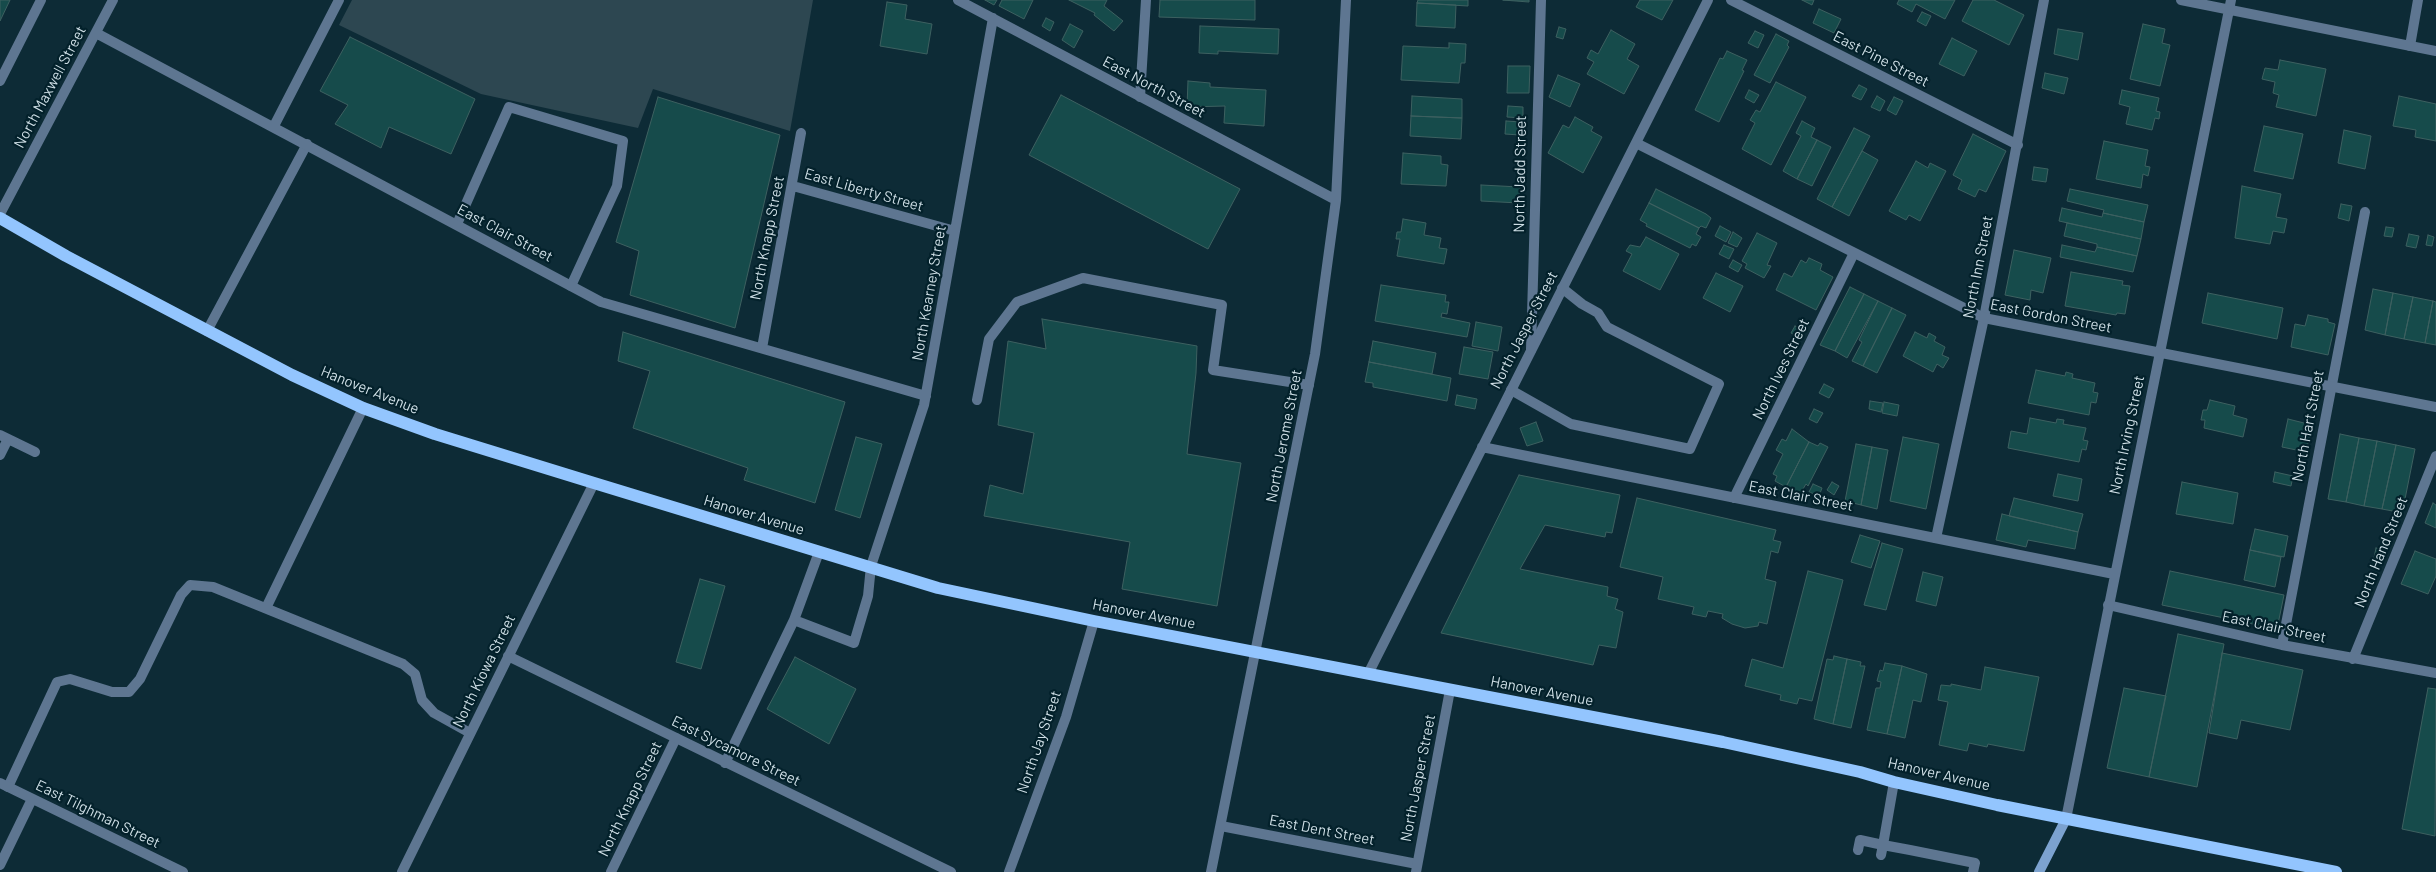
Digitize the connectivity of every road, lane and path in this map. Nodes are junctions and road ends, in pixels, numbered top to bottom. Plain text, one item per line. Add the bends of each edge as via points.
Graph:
1 (41, 0) edge
2 (113, 0) edge
3 (340, 0) edge
4 (958, 0) edge
5 (1146, 0) edge
6 (1346, 0) edge
7 (1541, 0) edge
8 (1708, 0) edge
9 (1731, 0) edge
10 (2044, 0) edge
11 (2181, 0) edge
12 (2418, 0) edge
13 (2230, 5) edge
14 (993, 18) junction
15 (96, 33) junction
16 (2410, 46) junction
17 (2436, 51) edge
18 (0, 81) edge
19 (1140, 97) junction
20 (274, 126) junction
21 (801, 133) dead end
22 (1636, 143) junction
23 (307, 144) junction
24 (2018, 145) junction
25 (793, 186) junction
26 (1336, 200) junction
27 (2365, 212) dead end
28 (0, 214) edge
29 (0, 218) edge
30 (457, 224) junction
31 (955, 231) junction
32 (1854, 253) junction
33 (571, 286) junction
34 (1562, 288) junction
35 (1984, 318) junction
36 (207, 331) junction
37 (762, 348) junction
38 (1531, 350) junction
39 (2159, 352) junction
40 (1309, 386) junction
41 (2331, 386) junction
42 (1511, 390) junction
43 (926, 396) junction
44 (977, 400) dead end
45 (2436, 407) edge
46 (363, 408) junction
47 (4, 437) edge
48 (1482, 447) junction
49 (35, 452) dead end
50 (0, 455) edge
51 (2436, 456) edge
52 (594, 483) junction
53 (1734, 498) junction
54 (1936, 538) junction
55 (819, 552) junction
56 (870, 566) junction
57 (2114, 574) junction
58 (2108, 605) junction
59 (266, 608) junction
60 (794, 620) junction
61 (1094, 621) junction
62 (2282, 645) junction
63 (1256, 653) junction
64 (508, 656) junction
65 (2353, 659) junction
66 (2436, 673) edge
67 (1368, 674) junction
68 (1450, 690) junction
69 (470, 733) junction
70 (676, 738) junction
71 (725, 763) junction
72 (1894, 782) junction
73 (4, 785) edge
74 (32, 799) junction
75 (2066, 819) junction
76 (1221, 826) junction
77 (1858, 850) dead end
78 (1882, 850) junction
79 (1910, 850) junction
80 (1939, 856) junction
81 (1908, 861) dead end
82 (0, 865) edge
83 (1936, 867) dead end
84 (1416, 868) edge
85 (183, 872) edge
86 (402, 872) edge
87 (611, 872) edge
88 (952, 872) edge
89 (1009, 872) edge
90 (1211, 872) edge
91 (1973, 872) edge
92 (2039, 872) edge
93 (2336, 872) edge

1 - 18 street
2 - 15 street, North Maxwell Street
3 - 20 street
4 - 14 street, East North Street
5 - 19 street
6 - 26 street, North Jerome Street
7 - 38 street, North Jadd Street
8 - 22 street, North Jasper Street
9 - 24 street, East Pine Street
10 - 24 street, North Inn Street
11 - 13 street
12 - 16 street
13 - 16 street
13 - 39 street, North Irving Street
14 - 19 street, East North Street
14 - 31 street, North Kearney Street
15 - 20 street, East Clair Street
15 - 28 street, North Maxwell Street
16 - 17 street
19 - 26 street, East North Street
20 - 23 street, East Clair Street
21 - 25 street, North Knapp Street
22 - 32 street, East Gordon Street
22 - 34 street, North Jasper Street
23 - 30 street, East Clair Street
23 - 36 street
24 - 35 street, North Inn Street
25 - 31 street, East Liberty Street
25 - 37 street, North Knapp Street
26 - 40 street, North Jerome Street
27 - 41 street, North Hart Street
29 - 36 main road, Hanover Avenue
30 - 33 street, East Clair Street
30 - 33 street via 509,107 623,141 617,186
31 - 43 street, North Kearney Street
32 - 35 street, East Gordon Street
32 - 53 street, North Ives Street
33 - 37 street, East Clair Street via 601,302
34 - 38 street, North Jasper Street
34 - 42 street via 1598,313 1607,327 1719,384 1690,449 1571,424
35 - 39 street, East Gordon Street
35 - 54 street, North Inn Street
36 - 46 main road, Hanover Avenue
37 - 43 street, East Clair Street
38 - 42 street, North Jasper Street
39 - 41 street, East Gordon Street
39 - 57 street, North Irving Street
40 - 44 street via 1212,370 1222,306 1083,278 1017,302 989,339
40 - 63 street, North Jerome Street
41 - 45 street, East Gordon Street
41 - 62 street, North Hart Street
42 - 48 street, North Jasper Street
43 - 56 street, North Kearney Street
46 - 52 main road, Hanover Avenue
46 - 59 street
47 - 49 street
47 - 50 street
48 - 53 street, East Clair Street
48 - 67 street, North Jasper Street
51 - 65 street, North Hand Street
52 - 55 main road, Hanover Avenue
52 - 64 street, North Kiowa Street
53 - 54 street, East Clair Street
54 - 57 street, East Clair Street
55 - 56 main road, Hanover Avenue
55 - 60 street
56 - 60 street, North Kearney Street via 868,596 854,643
56 - 61 main road, Hanover Avenue via 938,588
57 - 58 street, North Irving Street
58 - 62 street, East Clair Street
58 - 75 street, North Irving Street
59 - 69 street via 402,664 415,674 422,700 434,713
59 - 73 street via 213,587 190,585 181,594 140,679 129,692 112,692 70,679 57,682
60 - 71 street
61 - 63 main road, Hanover Avenue
61 - 89 street, North Jay Street via 1066,717
62 - 65 street, East Clair Street
63 - 67 main road, Hanover Avenue
63 - 76 street, North Jerome Street
64 - 69 street, North Kiowa Street
64 - 70 street, East Sycamore Street
65 - 66 street, East Clair Street
67 - 68 main road, Hanover Avenue
68 - 72 main road, Hanover Avenue via 1723,742
68 - 84 street, North Jasper Street
69 - 86 street, North Kiowa Street
70 - 71 street, East Sycamore Street
70 - 87 street, North Knapp Street
71 - 88 street, East Sycamore Street
72 - 75 main road, Hanover Avenue
72 - 78 street
73 - 74 street, East Tilghman Street
74 - 82 street
74 - 85 street, East Tilghman Street
75 - 92 main road, North Irving Street
75 - 93 main road, Hanover Avenue
76 - 84 street, East Dent Street
76 - 90 street, North Jerome Street
77 - 78 street via 1860,840
78 - 79 street
79 - 80 street
79 - 81 street
80 - 83 street
80 - 91 street via 1975,863

